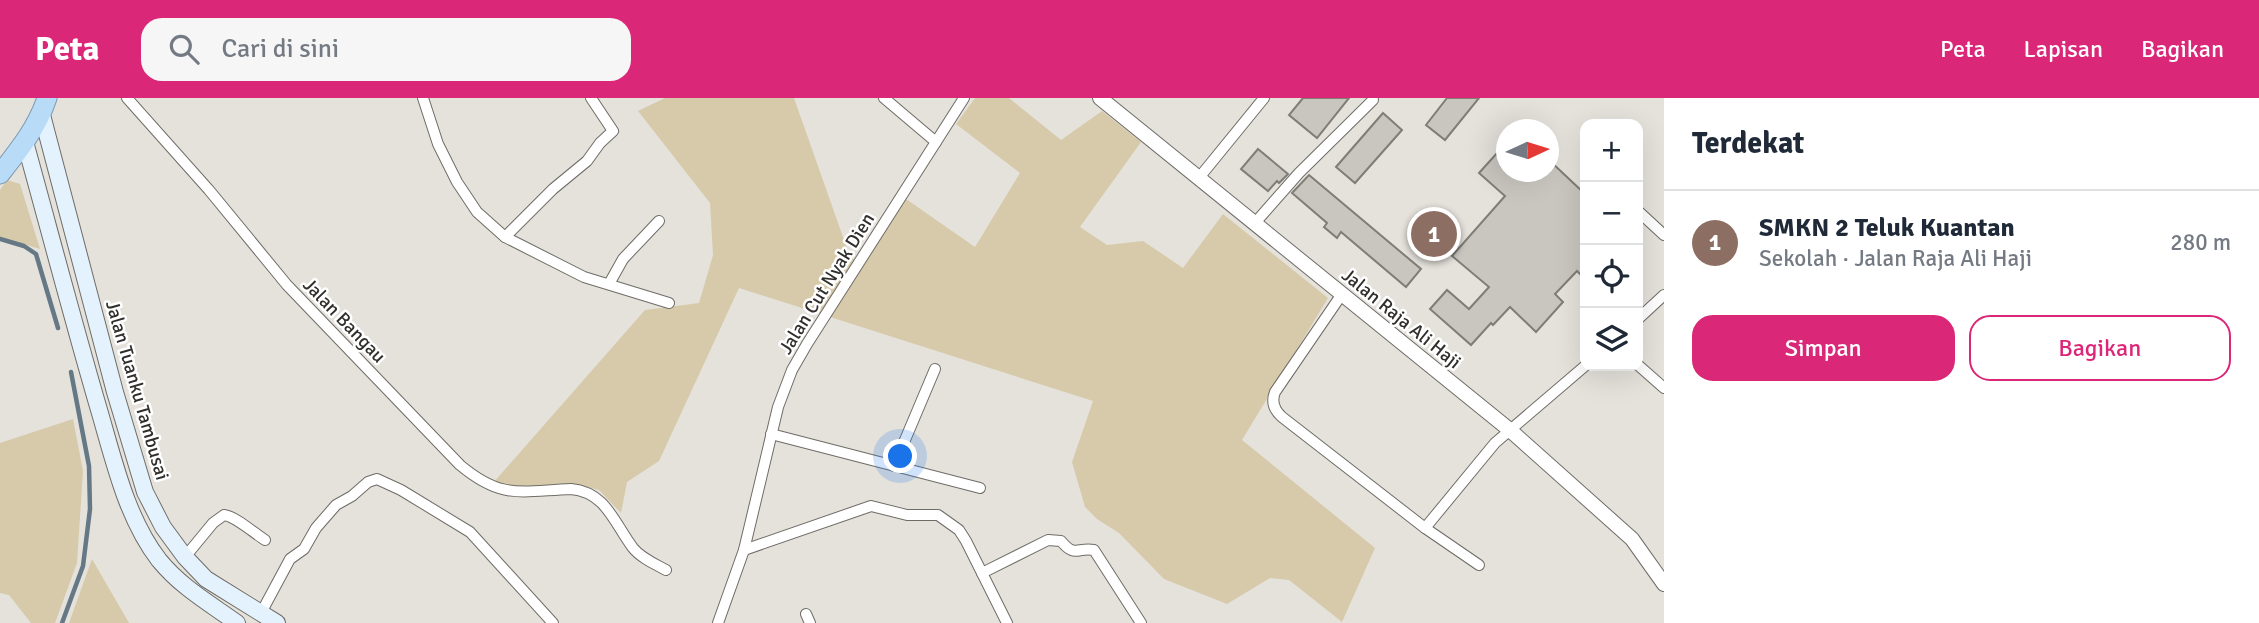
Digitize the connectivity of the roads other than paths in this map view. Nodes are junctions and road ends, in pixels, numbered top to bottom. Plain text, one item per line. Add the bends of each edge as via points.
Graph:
1 (127, 98) edge
2 (423, 98) edge
3 (591, 98) edge
4 (884, 98) edge
5 (964, 98) edge
6 (1100, 98) edge
7 (1264, 98) edge
8 (1373, 100) dead end
9 (44, 106) edge
10 (26, 142) junction
11 (936, 142) junction
12 (0, 174) edge
13 (1198, 178) junction
14 (1643, 216) edge
15 (659, 221) dead end
16 (1254, 224) junction
17 (1664, 235) edge
18 (505, 237) junction
19 (608, 284) junction
20 (1342, 294) junction
21 (1664, 295) edge
22 (668, 303) dead end
23 (1643, 314) edge
24 (935, 369) dead end
25 (1643, 369) edge
26 (1580, 370) edge
27 (1664, 387) edge
28 (1511, 431) junction
29 (771, 434) junction
30 (894, 466) junction
31 (981, 488) dead end
32 (1425, 528) junction
33 (265, 540) dead end
34 (744, 550) junction
35 (185, 557) junction
36 (1479, 565) dead end
37 (666, 570) dead end
38 (982, 573) junction
39 (1663, 580) edge
40 (261, 613) junction
41 (237, 623) edge
42 (277, 623) edge
43 (553, 623) edge
44 (718, 623) edge
45 (1007, 623) edge
46 (1141, 623) edge

1 - 37 street, Jalan Bangau via 287,285 460,465 478,480 507,491 580,489 602,501 634,550
2 - 18 street via 457,182 477,212
3 - 18 street via 613,131
4 - 11 street
5 - 11 street, Jalan Cut Nyak Dien
6 - 13 street, Jalan Raja Ali Haji
7 - 13 street
8 - 16 street
9 - 10 highway
9 - 35 main road, Jalan Tuanku Tambusai via 145,492
10 - 12 highway
10 - 41 main road via 72,319 125,495 142,535 182,585
11 - 29 street, Jalan Cut Nyak Dien via 792,370
13 - 16 street, Jalan Raja Ali Haji
14 - 17 street
15 - 19 street via 622,259
16 - 20 street, Jalan Raja Ali Haji
18 - 19 street via 584,277
19 - 22 street
20 - 28 street, Jalan Raja Ali Haji
20 - 32 street via 1275,392 1275,408
21 - 23 street
24 - 30 street
25 - 27 street
26 - 28 street
28 - 32 street via 1495,443
28 - 39 street, Jalan Raja Ali Haji via 1632,540
29 - 30 street
29 - 34 street, Jalan Cut Nyak Dien
30 - 31 street
32 - 36 street
33 - 35 street via 224,515
34 - 38 street via 876,506 947,520 959,530
34 - 44 street, Jalan Cut Nyak Dien
35 - 40 main road, Jalan Tuanku Tambusai via 206,579
38 - 45 street
38 - 46 street via 1048,540 1061,541 1073,551 1094,550
40 - 42 main road, Jalan Tuanku Tambusai
40 - 43 street via 290,559 304,549 316,528 337,505 377,479 470,532

